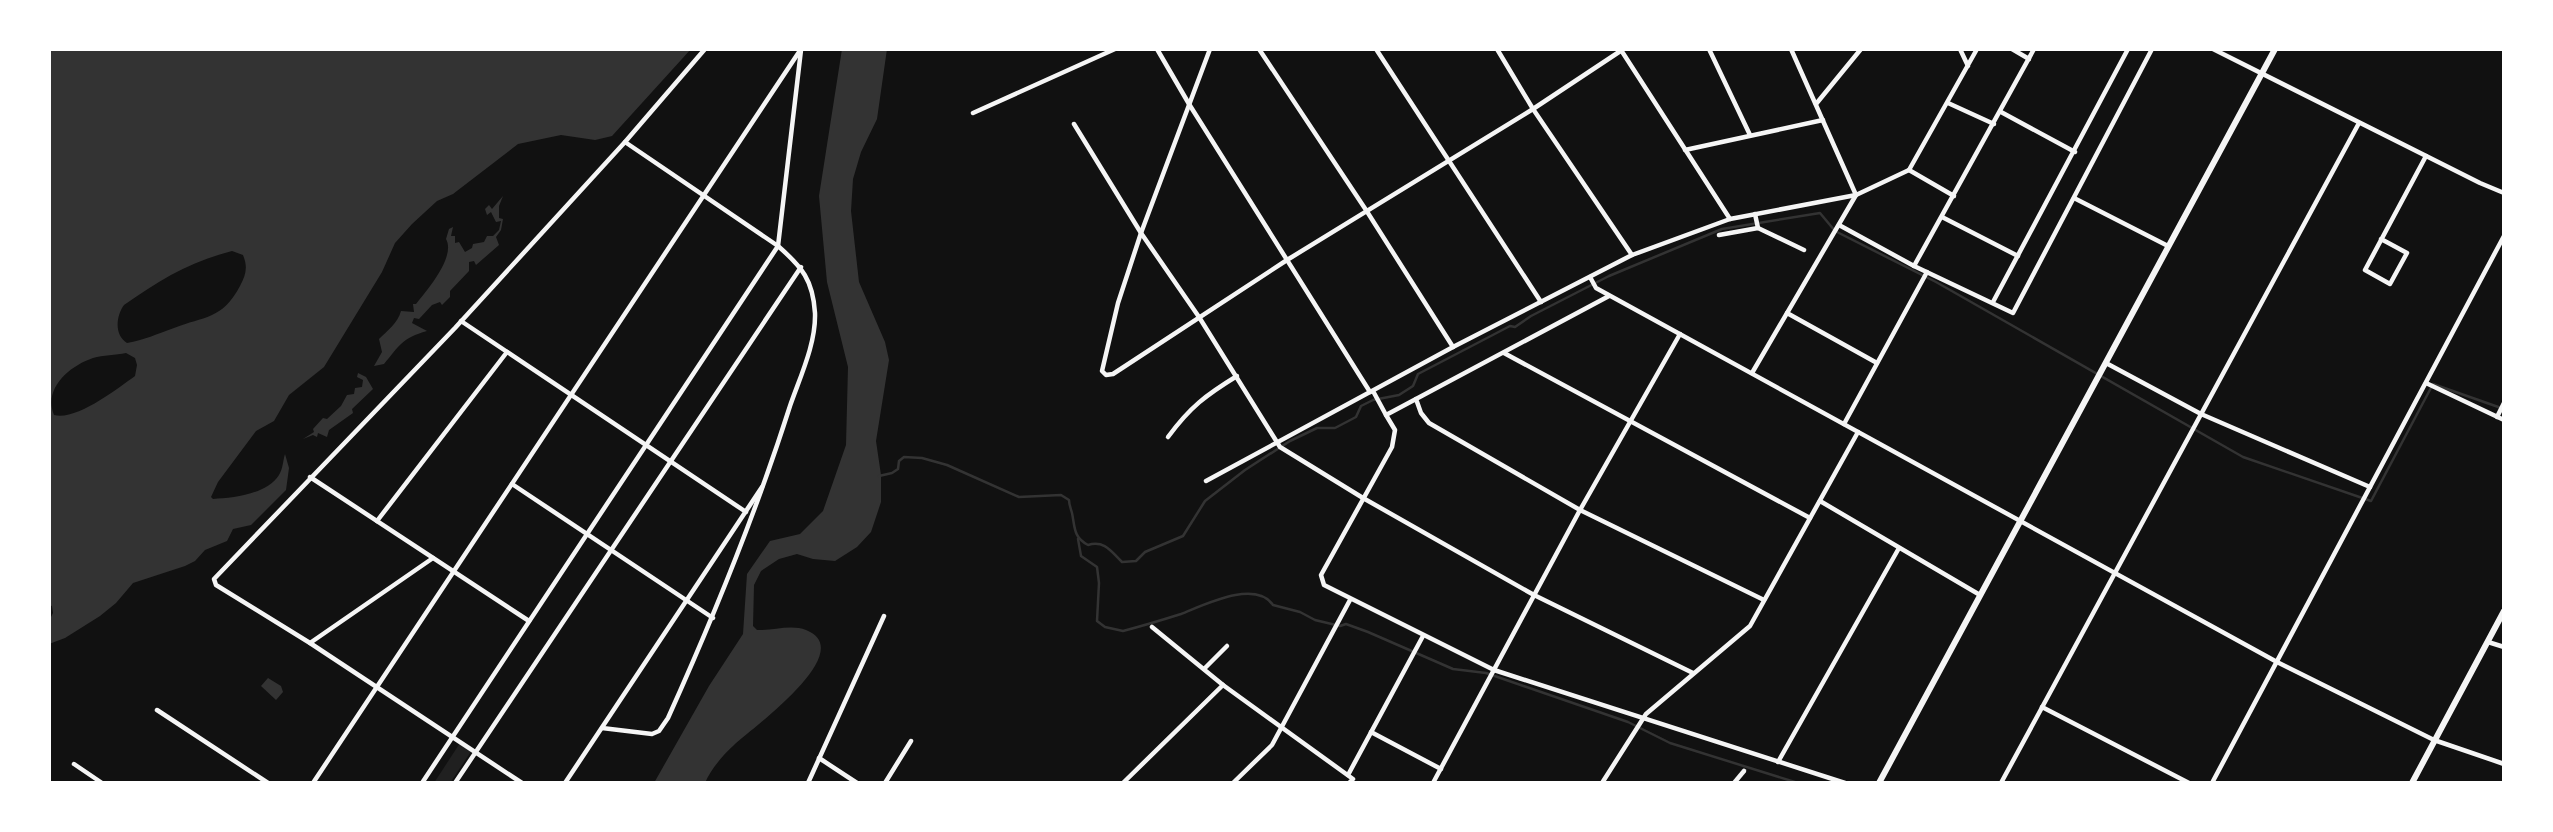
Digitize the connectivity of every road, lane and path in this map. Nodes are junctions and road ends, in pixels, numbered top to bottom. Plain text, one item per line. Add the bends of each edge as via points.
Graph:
1 (705, 49) edge
2 (801, 49) edge
3 (1115, 49) edge
4 (1157, 49) edge
5 (1210, 49) edge
6 (1259, 49) edge
7 (1376, 49) edge
8 (1497, 49) edge
9 (1709, 49) edge
10 (1791, 49) edge
11 (1861, 49) edge
12 (1960, 49) edge
13 (1977, 49) edge
14 (2012, 49) edge
15 (2034, 49) edge
16 (2127, 49) edge
17 (2152, 49) edge
18 (2213, 49) edge
19 (1621, 50) edge
20 (2274, 50) edge
21 (2029, 59) junction
22 (1968, 66) junction
23 (2262, 74) junction
24 (1948, 103) junction
25 (1189, 104) junction
26 (1816, 104) junction
27 (1534, 109) junction
28 (2001, 112) junction
29 (973, 113) dead end
30 (1823, 120) junction
31 (2360, 122) junction
32 (1073, 124) dead end
33 (1994, 124) junction
34 (1750, 135) junction
35 (625, 142) junction
36 (1685, 150) junction
37 (2075, 152) junction
38 (2426, 156) junction
39 (1448, 161) junction
40 (1909, 170) junction
41 (2504, 193) edge
42 (702, 195) junction
43 (1856, 195) junction
44 (1954, 196) junction
45 (2074, 198) junction
46 (1366, 210) junction
47 (1756, 215) junction
48 (1942, 217) junction
49 (1730, 219) junction
50 (1839, 225) junction
51 (1758, 227) junction
52 (1141, 233) junction
53 (1719, 235) dead end
54 (2504, 236) edge
55 (2381, 239) junction
56 (778, 246) junction
57 (2169, 246) junction
58 (1804, 250) dead end
59 (1632, 256) junction
60 (2018, 256) junction
61 (1287, 260) junction
62 (1914, 266) junction
63 (801, 267) junction
64 (1927, 272) junction
65 (1591, 279) junction
66 (1610, 296) junction
67 (1541, 302) junction
68 (1993, 302) junction
69 (1787, 313) junction
70 (1199, 317) junction
71 (461, 321) junction
72 (1680, 334) junction
73 (1453, 347) junction
74 (507, 352) junction
75 (1504, 353) junction
76 (1877, 363) junction
77 (2106, 363) junction
78 (1751, 374) junction
79 (1237, 376) junction
80 (2426, 383) junction
81 (1371, 392) junction
82 (572, 395) junction
83 (1416, 400) junction
84 (2504, 403) edge
85 (2202, 414) junction
86 (1385, 415) junction
87 (2497, 416) junction
88 (2504, 420) edge
89 (1630, 423) junction
90 (1844, 424) junction
91 (1858, 432) junction
92 (1168, 437) dead end
93 (646, 445) junction
94 (1278, 445) junction
95 (671, 461) junction
96 (310, 477) junction
97 (767, 480) junction
98 (1206, 481) dead end
99 (512, 484) junction
100 (2370, 487) junction
101 (1363, 498) junction
102 (1820, 501) junction
103 (1580, 510) junction
104 (746, 512) junction
105 (1810, 518) junction
106 (377, 521) junction
107 (2021, 521) junction
108 (587, 534) junction
109 (1899, 548) junction
110 (611, 550) junction
111 (433, 558) junction
112 (453, 571) junction
113 (2115, 573) junction
114 (1534, 596) junction
115 (1980, 596) junction
116 (1350, 600) junction
117 (1764, 600) junction
118 (687, 601) junction
119 (2504, 611) edge
120 (884, 616) dead end
121 (713, 618) junction
122 (529, 621) junction
123 (1152, 627) dead end
124 (1423, 636) junction
125 (2488, 642) junction
126 (310, 643) junction
127 (1227, 646) dead end
128 (2504, 647) edge
129 (2277, 662) junction
130 (1204, 669) junction
131 (1494, 670) junction
132 (1693, 673) junction
133 (1223, 685) junction
134 (377, 687) junction
135 (2042, 707) junction
136 (157, 710) dead end
137 (1641, 721) junction
138 (1282, 727) junction
139 (602, 728) junction
140 (1371, 732) junction
141 (452, 737) junction
142 (2434, 740) junction
143 (911, 741) dead end
144 (476, 752) junction
145 (819, 758) junction
146 (1777, 762) junction
147 (74, 764) dead end
148 (2504, 764) edge
149 (1441, 769) junction
150 (1744, 771) dead end
151 (1348, 775) junction
152 (102, 783) edge
153 (268, 783) edge
154 (313, 783) edge
155 (422, 783) edge
156 (455, 783) edge
157 (522, 783) edge
158 (565, 783) edge
159 (808, 783) edge
160 (857, 783) edge
161 (885, 783) edge
162 (1123, 783) edge
163 (1233, 783) edge
164 (1349, 783) edge
165 (1433, 783) edge
166 (1602, 783) edge
167 (1734, 783) edge
168 (1845, 783) edge
169 (1880, 783) edge
170 (2001, 783) edge
171 (2189, 783) edge
172 (2212, 783) edge
173 (2412, 783) edge

1 - 35 street
2 - 42 street
2 - 56 street
3 - 29 street
4 - 25 street
5 - 25 street
6 - 46 street
7 - 39 street
8 - 27 street
9 - 34 street
10 - 26 street
11 - 26 street
12 - 22 street
13 - 22 street
14 - 21 street
15 - 21 street
16 - 37 street
17 - 45 street
18 - 23 street
19 - 27 street
19 - 36 street
20 - 23 street
21 - 28 street
22 - 24 street
23 - 31 street
23 - 57 street
24 - 33 street
24 - 40 street
25 - 52 street
25 - 61 street
26 - 30 street
27 - 39 street
27 - 59 street
28 - 33 street
28 - 37 street
30 - 34 street
30 - 43 street
31 - 38 street
31 - 85 street
32 - 52 street
33 - 44 street
34 - 36 street
35 - 42 street
35 - 71 street
36 - 49 street
37 - 60 street
38 - 41 street
38 - 55 street
39 - 46 street
39 - 67 street
40 - 43 street
40 - 44 street
42 - 56 street
42 - 82 street
43 - 47 street
43 - 50 street
44 - 48 street
45 - 57 street
45 - 68 street via 2013,313
46 - 61 street
46 - 73 street
47 - 49 street
47 - 51 street
48 - 60 street
48 - 62 street
49 - 59 street
50 - 62 street
50 - 69 street
51 - 53 street
51 - 58 street
52 - 70 street
52 - 70 street via 1101,371 1113,374
54 - 80 street
55 - 55 street via 2407,253 2390,284 2365,271
56 - 63 street
56 - 93 street
57 - 77 street
59 - 65 street
60 - 68 street
61 - 70 street
61 - 81 street
62 - 64 street
63 - 95 street
63 - 97 street via 811,285 815,315
64 - 68 street
64 - 76 street
65 - 66 street
65 - 67 street
66 - 72 street
66 - 75 street
67 - 73 street
69 - 76 street
69 - 78 street
70 - 79 street
71 - 74 street
71 - 96 street
72 - 78 street
72 - 89 street
73 - 81 street
74 - 82 street
74 - 106 street
75 - 83 street
75 - 89 street
76 - 90 street
77 - 85 street
77 - 107 street
78 - 90 street
79 - 92 street via 1199,400
79 - 94 street
80 - 87 street
80 - 100 street
81 - 86 street
81 - 94 street
82 - 93 street
82 - 99 street
83 - 86 street
83 - 103 street via 1429,423
84 - 87 street
85 - 100 street
85 - 113 street
86 - 101 street via 1395,430 1392,447
87 - 88 street
89 - 103 street
89 - 105 street
90 - 91 street
91 - 102 street
91 - 107 street
93 - 95 street
93 - 108 street
94 - 98 street
94 - 101 street
95 - 104 street
95 - 110 street
96 - 106 street
96 - 126 street via 214,579 216,585
97 - 104 street
97 - 121 street
99 - 108 street
99 - 112 street
100 - 129 street
101 - 114 street
101 - 116 street via 1321,575 1324,585
102 - 105 street
102 - 109 street
103 - 114 street
103 - 117 street
104 - 118 street
105 - 117 street
106 - 111 street
107 - 113 street
107 - 115 street
108 - 110 street
108 - 122 street
109 - 115 street
109 - 146 street
110 - 118 street
110 - 144 street
111 - 112 street
111 - 126 street
112 - 122 street
112 - 134 street
113 - 129 street
113 - 135 street
114 - 131 street
114 - 132 street
115 - 169 street
116 - 124 street
116 - 138 street
117 - 132 street via 1749,626
118 - 121 street
118 - 139 street
119 - 125 street
120 - 145 street
121 - 139 street via 659,731
122 - 141 street
123 - 130 street
124 - 131 street
124 - 140 street
125 - 128 street
125 - 142 street
126 - 134 street
127 - 130 street
129 - 142 street
129 - 172 street
130 - 133 street
131 - 137 street
131 - 149 street
132 - 137 street
133 - 138 street
133 - 162 street
134 - 141 street
134 - 154 street
135 - 170 street
135 - 171 street
136 - 153 street
137 - 146 street
137 - 166 street
138 - 151 street
138 - 163 street via 1272,746
139 - 158 street
140 - 149 street
140 - 151 street
141 - 144 street
141 - 155 street
142 - 148 street
142 - 173 street
143 - 161 street
144 - 156 street
144 - 157 street
145 - 159 street
145 - 160 street
146 - 168 street
147 - 152 street
149 - 165 street
150 - 167 street
151 - 164 street via 1353,779

